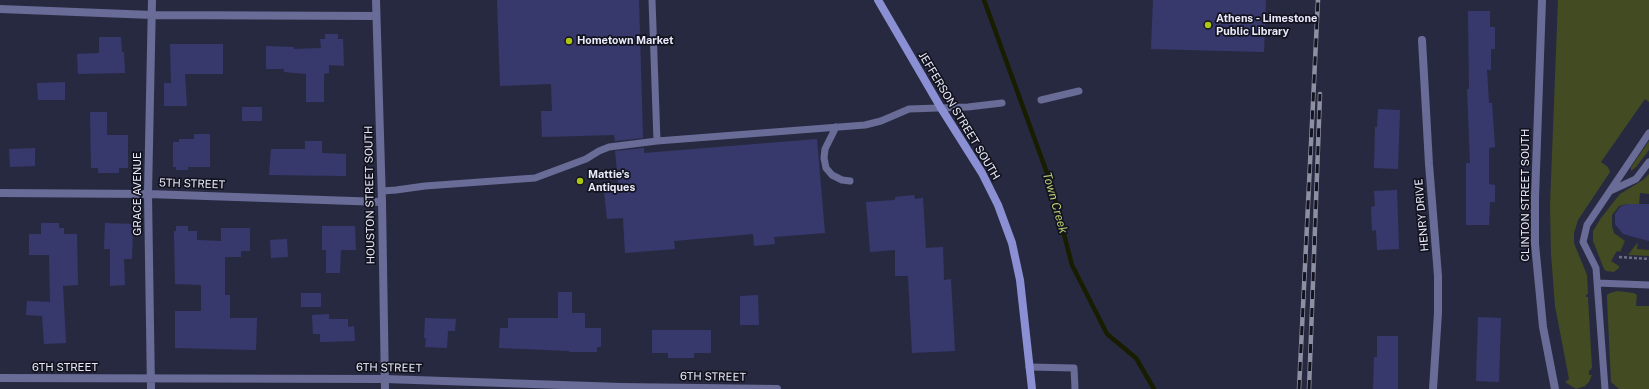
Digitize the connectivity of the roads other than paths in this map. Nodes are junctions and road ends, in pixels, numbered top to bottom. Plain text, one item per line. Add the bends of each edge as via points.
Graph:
1 (152, 0) edge
2 (376, 0) edge
3 (652, 0) edge
4 (878, 0) edge
5 (1542, 0) edge
6 (0, 9) edge
7 (152, 15) junction
8 (376, 16) junction
9 (1422, 40) dead end
10 (1079, 91) dead end
11 (1041, 100) dead end
12 (1002, 103) dead end
13 (941, 108) junction
14 (836, 127) junction
15 (1649, 133) edge
16 (657, 141) junction
17 (1649, 162) edge
18 (850, 181) dead end
19 (382, 191) junction
20 (1609, 191) junction
21 (0, 193) edge
22 (148, 194) junction
23 (382, 202) junction
24 (1597, 284) junction
25 (1649, 285) edge
26 (1029, 367) junction
27 (0, 378) edge
28 (151, 379) junction
29 (385, 379) junction
30 (621, 388) edge
31 (151, 389) edge
32 (385, 389) edge
33 (777, 389) edge
34 (1032, 389) edge
35 (1075, 389) edge
36 (1433, 389) edge
37 (1555, 389) edge
38 (1605, 389) edge

1 - 7 street, GRACE AVENUE
2 - 8 street, HOUSTON STREET SOUTH
3 - 16 lane
4 - 13 main road, JEFFERSON STREET SOUTH
5 - 37 street, CLINTON STREET SOUTH via 1535,244 1543,327
6 - 7 street
7 - 8 street
7 - 22 street, GRACE AVENUE
8 - 19 street, HOUSTON STREET SOUTH
9 - 36 street, HENRY DRIVE via 1438,276
10 - 11 lane
12 - 13 lane
13 - 14 lane via 909,109 881,122
13 - 26 main road, JEFFERSON STREET SOUTH via 982,173 998,205 1012,243 1020,280
14 - 16 lane
14 - 18 lane via 824,149 826,168 832,175
15 - 20 lane
16 - 19 lane via 609,147 586,160 535,178
17 - 20 lane via 1636,179
19 - 23 street, HOUSTON STREET SOUTH
20 - 24 lane via 1587,224 1583,242 1596,268
21 - 22 street, 5TH STREET
22 - 23 street, 5TH STREET
22 - 28 street, GRACE AVENUE
23 - 29 street, HOUSTON STREET SOUTH
24 - 25 lane
24 - 38 lane
26 - 34 main road, JEFFERSON STREET SOUTH
26 - 35 lane via 1074,368
27 - 28 street, 6TH STREET
28 - 29 street, 6TH STREET
28 - 31 street, GRACE AVENUE
29 - 30 street, 6TH STREET
29 - 32 street, HOUSTON STREET SOUTH
30 - 33 street, 6TH STREET

